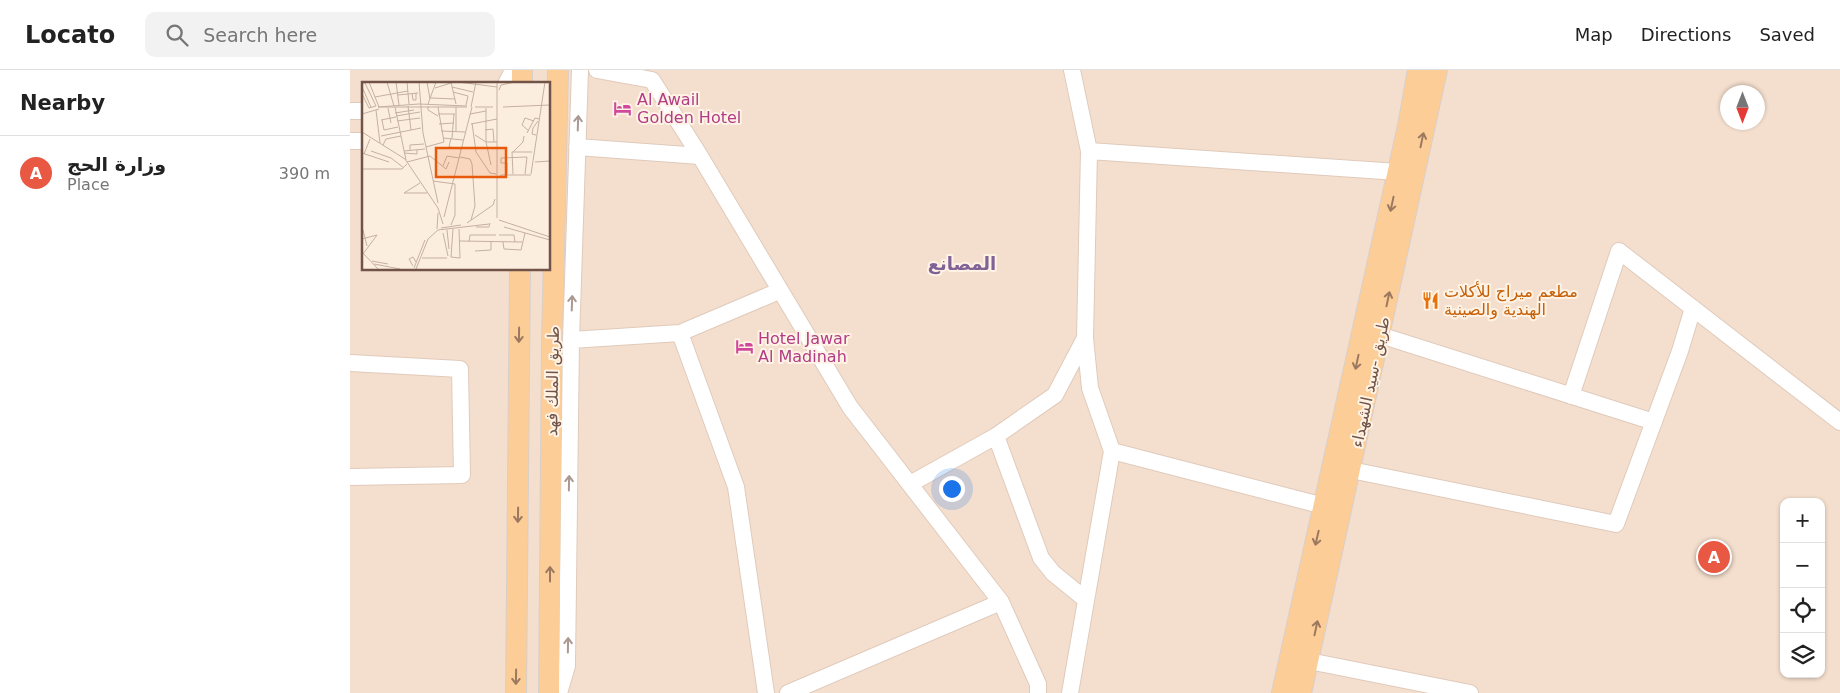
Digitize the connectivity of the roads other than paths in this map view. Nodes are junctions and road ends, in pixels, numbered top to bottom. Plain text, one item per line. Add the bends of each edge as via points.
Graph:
1 (513, 70) edge
2 (558, 70) edge
3 (580, 70) edge
4 (597, 70) edge
5 (1072, 70) edge
6 (1418, 70) edge
7 (1437, 70) edge
8 (507, 82) edge
9 (576, 147) junction
10 (1089, 151) junction
11 (700, 156) junction
12 (1398, 172) junction
13 (520, 270) edge
14 (779, 291) junction
15 (1693, 308) junction
16 (680, 332) junction
17 (1380, 335) junction
18 (1085, 338) junction
19 (571, 340) junction
20 (350, 363) edge
21 (1571, 396) junction
22 (1654, 422) junction
23 (1840, 422) edge
24 (996, 436) junction
25 (1112, 451) junction
26 (1351, 470) junction
27 (350, 478) edge
28 (910, 484) junction
29 (1324, 506) junction
30 (1085, 599) junction
31 (1001, 602) junction
32 (1309, 660) junction
33 (516, 693) edge
34 (549, 693) edge
35 (559, 693) edge
36 (766, 693) edge
37 (788, 693) edge
38 (1038, 693) edge
39 (1070, 693) edge
40 (1282, 693) edge
41 (1301, 693) edge
42 (1470, 693) edge

1 - 8 street
34 -> 2 main road, طريق الملك فهد
9 -> 3 street
4 - 11 street via 652,80
5 - 10 street
6 - 12 main road, طريق -سيد الشهداء
17 -> 7 main road, طريق -سيد الشهداء
9 - 11 street
19 -> 9 street
10 - 12 street
10 - 18 street
11 - 14 street
12 -> 29 main road, طريق -سيد الشهداء
13 -> 33 main road, طريق الملك فهد
14 - 16 street
14 - 28 street via 850,407
15 - 21 street via 1619,251
15 - 22 street
15 - 23 street
16 - 19 street
16 - 36 street via 736,487
17 - 21 street
17 - 26 main road, طريق -سيد الشهداء
18 - 24 street via 1055,395
18 - 25 street via 1090,388
35 -> 19 street via 568,666
20 - 27 street via 460,369 462,475
21 - 22 street
22 - 26 street via 1616,524
24 - 28 street
24 - 30 street via 1041,558 1053,573
25 - 29 street
25 - 30 street
32 -> 26 main road, طريق -سيد الشهداء
28 - 31 street
29 -> 40 main road, طريق -سيد الشهداء
30 - 39 street
31 - 37 street
31 - 38 street via 1038,684
32 - 41 main road, طريق -سيد الشهداء
32 - 42 street

